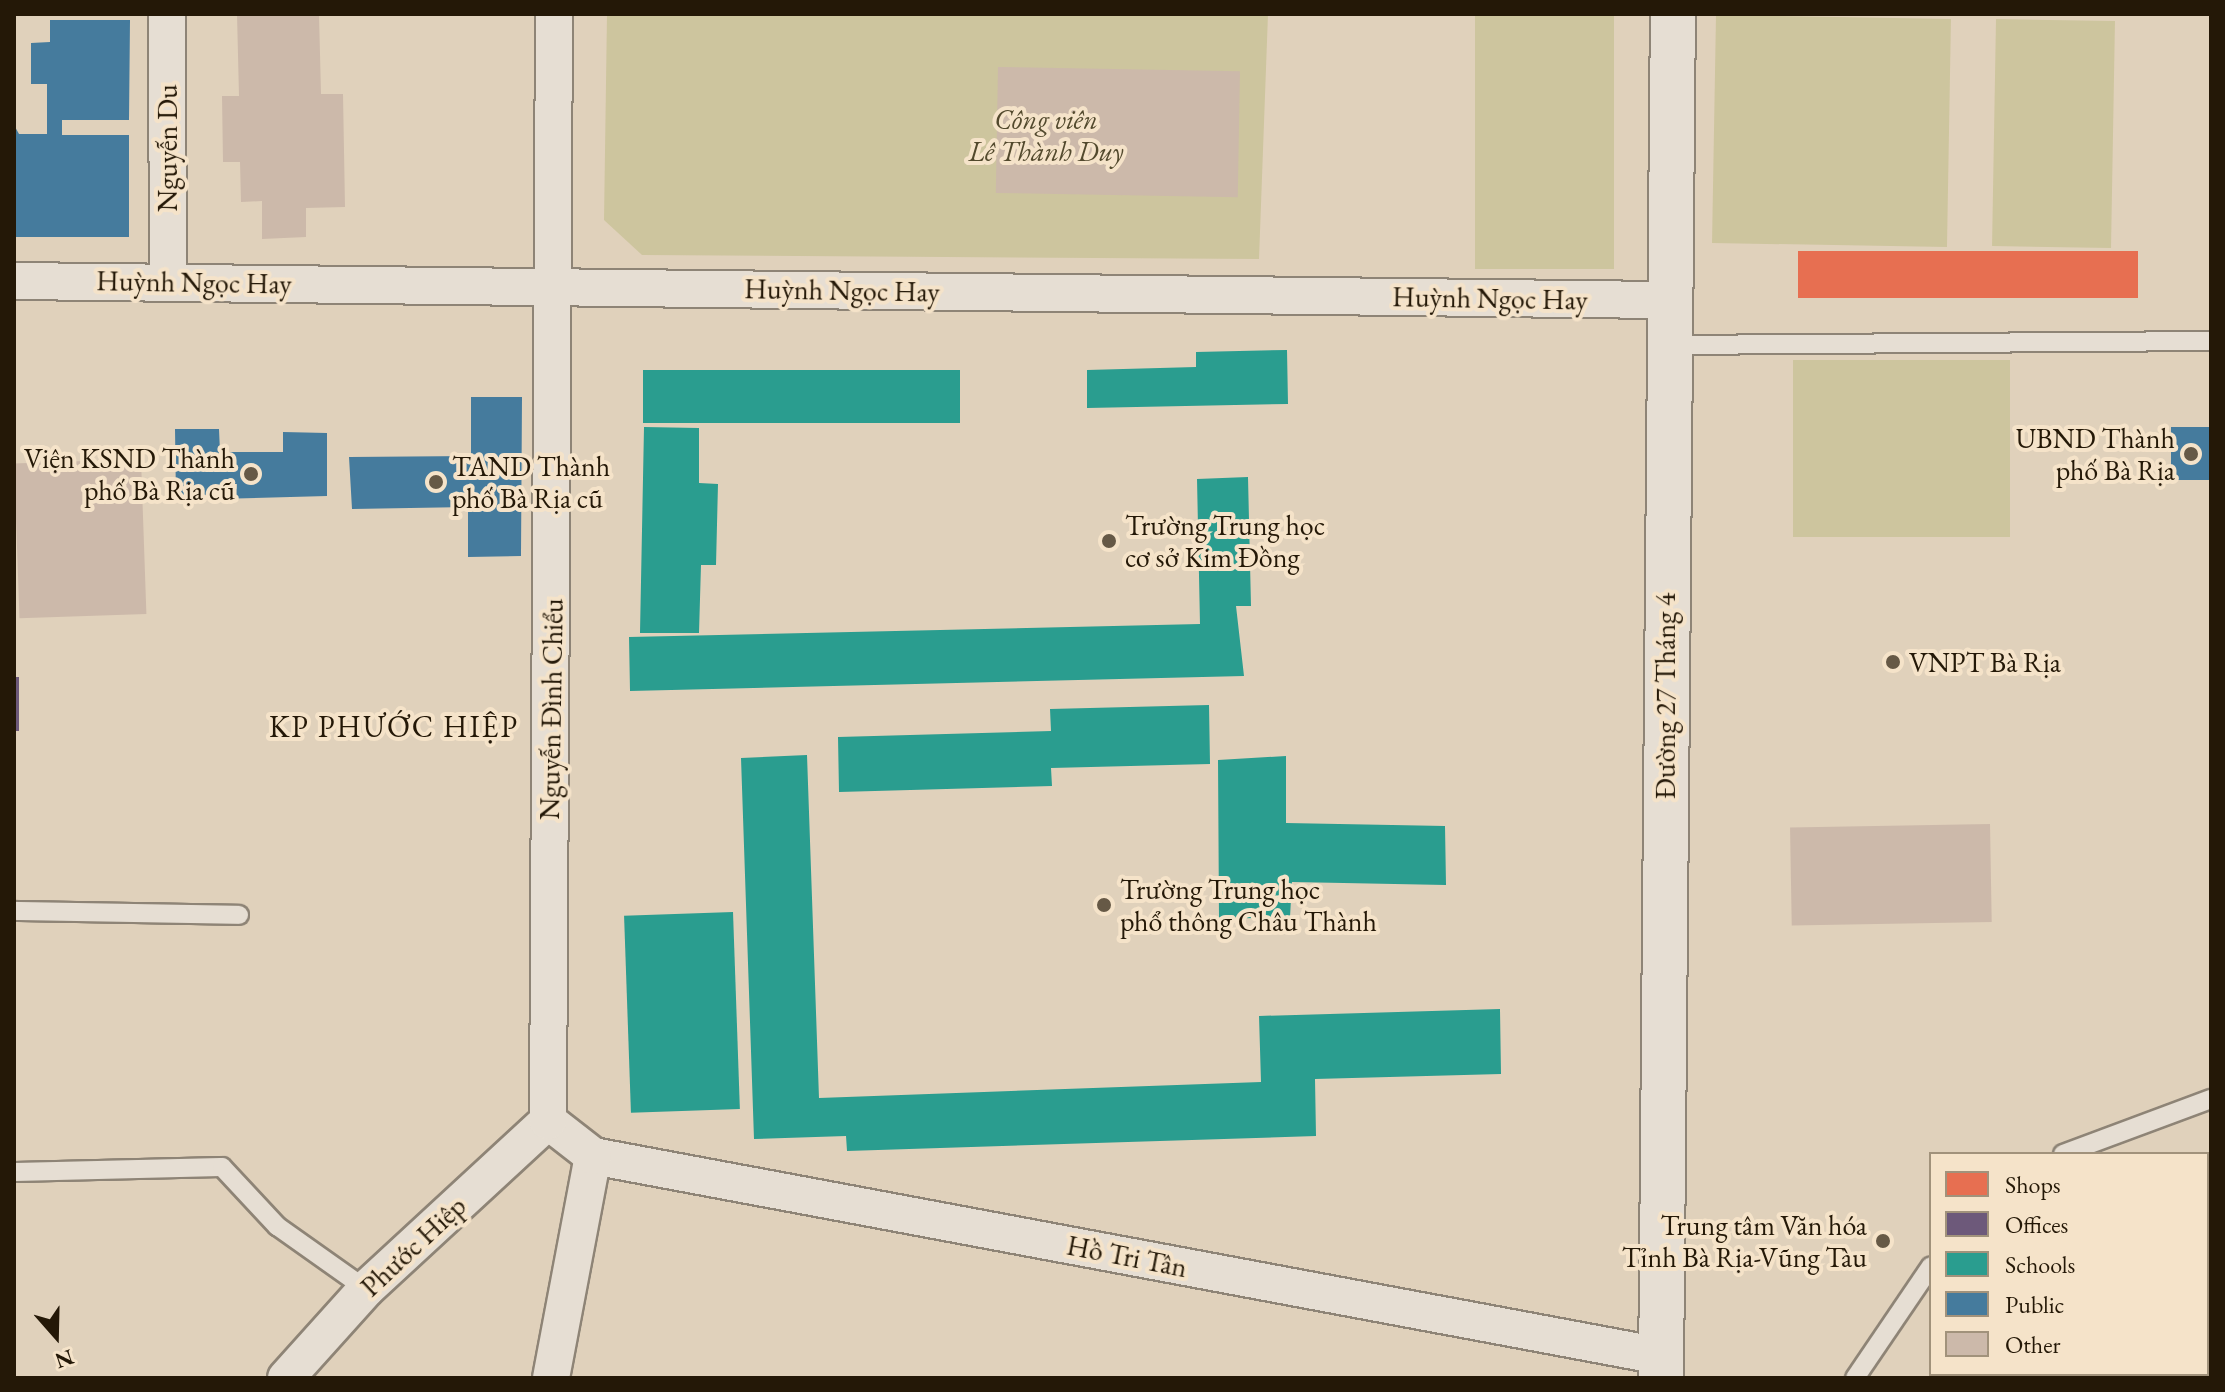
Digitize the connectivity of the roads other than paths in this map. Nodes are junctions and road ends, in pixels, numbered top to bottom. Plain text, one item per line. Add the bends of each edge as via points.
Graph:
1 (167, 14) edge
2 (554, 14) edge
3 (1673, 14) edge
4 (14, 281) edge
5 (168, 282) junction
6 (555, 286) junction
7 (1669, 300) junction
8 (2211, 341) edge
9 (1667, 345) junction
10 (14, 911) edge
11 (239, 915) dead end
12 (2211, 1099) edge
13 (548, 1121) junction
14 (2068, 1152) edge
15 (593, 1156) junction
16 (14, 1172) edge
17 (1929, 1269) edge
18 (366, 1289) junction
19 (1661, 1367) edge
20 (286, 1378) edge
21 (551, 1378) edge
22 (1855, 1378) edge

1 - 5 street, Nguyễn Du
2 - 6 street, Nguyễn Đình Chiểu
3 - 7 street, Đường 27 Tháng 4
4 - 5 street, Huỳnh Ngọc Hay
5 - 6 street, Huỳnh Ngọc Hay
6 - 7 street, Huỳnh Ngọc Hay
6 - 13 street, Nguyễn Đình Chiểu
7 - 9 street, Đường 27 Tháng 4
8 - 9 lane
9 - 19 street, Đường 27 Tháng 4
10 - 11 lane
12 - 14 lane
13 - 15 street
13 - 18 street, Phước Hiệp
15 - 19 street, Hồ Tri Tân
15 - 21 street
16 - 18 lane via 222,1167 277,1226
17 - 22 lane
18 - 20 street, Phước Hiệp

